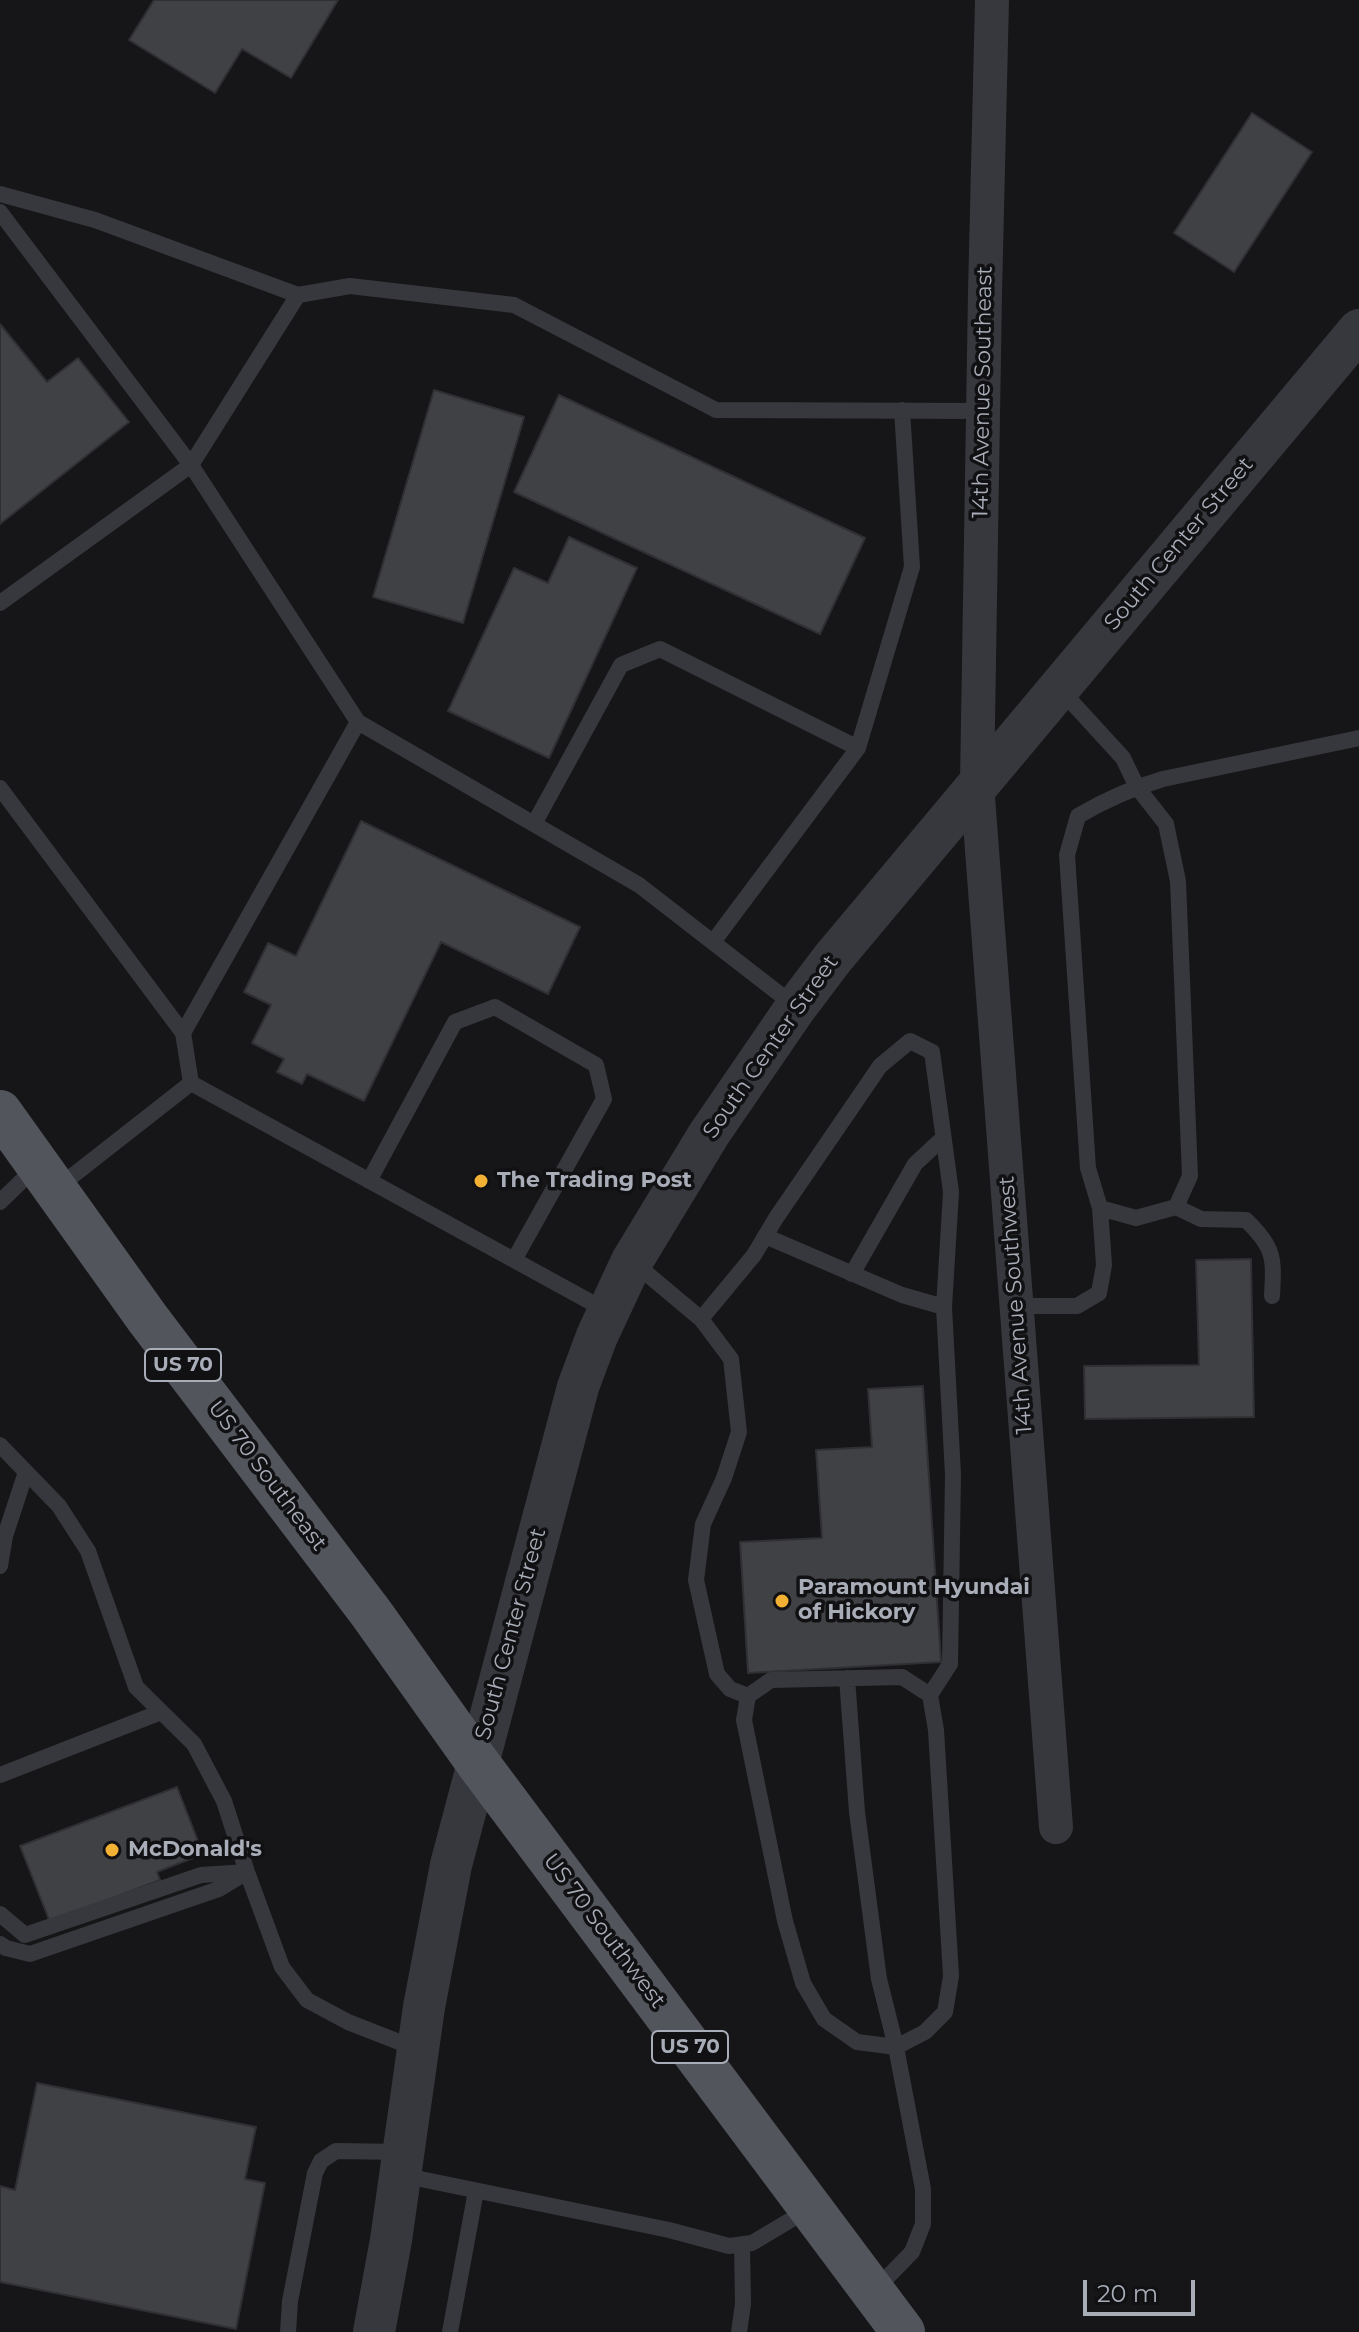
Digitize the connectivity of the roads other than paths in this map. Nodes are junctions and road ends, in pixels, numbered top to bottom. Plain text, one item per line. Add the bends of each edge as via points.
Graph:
1 (992, 0) edge
2 (0, 194) edge
3 (0, 212) edge
4 (298, 295) junction
5 (1359, 330) edge
6 (902, 410) junction
7 (983, 411) junction
8 (191, 465) junction
9 (0, 603) edge
10 (1058, 687) junction
11 (358, 722) junction
12 (1359, 738) edge
13 (858, 748) junction
14 (977, 784) junction
15 (1137, 787) junction
16 (0, 788) edge
17 (534, 824) junction
18 (713, 942) junction
19 (796, 1007) junction
20 (183, 1033) junction
21 (191, 1083) junction
22 (0, 1112) edge
23 (943, 1138) junction
24 (47, 1178) junction
25 (369, 1181) junction
26 (0, 1202) edge
27 (1176, 1207) junction
28 (1100, 1208) junction
29 (765, 1236) junction
30 (514, 1260) junction
31 (632, 1261) junction
32 (852, 1274) junction
33 (1272, 1296) dead end
34 (1016, 1306) junction
35 (944, 1307) junction
36 (608, 1312) junction
37 (701, 1319) junction
38 (0, 1445) edge
39 (26, 1472) junction
40 (0, 1566) edge
41 (847, 1678) junction
42 (930, 1695) junction
43 (748, 1696) junction
44 (161, 1712) junction
45 (477, 1762) junction
46 (4, 1773) edge
47 (0, 1789) edge
48 (1056, 1827) dead end
49 (247, 1872) junction
50 (0, 1914) edge
51 (0, 1944) edge
52 (896, 2047) junction
53 (418, 2050) junction
54 (402, 2164) junction
55 (476, 2191) junction
56 (810, 2208) junction
57 (742, 2244) junction
58 (873, 2292) junction
59 (288, 2332) edge
60 (374, 2332) edge
61 (450, 2332) edge
62 (739, 2332) edge
63 (903, 2332) edge

1 - 7 street, 14th Avenue Southeast
2 - 4 lane via 95,220
3 - 8 lane
4 - 6 lane via 350,286 514,305 716,410
4 - 8 lane
5 - 10 street, South Center Street
6 - 7 lane
6 - 13 lane via 912,567
7 - 14 street, 14th Avenue Southeast
8 - 9 lane
8 - 11 lane
10 - 14 street, South Center Street
10 - 15 lane via 1123,758
11 - 17 lane
11 - 20 lane
12 - 15 lane
13 - 17 lane via 660,649 621,665
13 - 18 lane
14 - 19 street, South Center Street
14 - 34 street, 14th Avenue Southwest
15 - 27 lane via 1166,824 1178,881 1190,1176
15 - 28 lane via 1078,816 1067,855 1088,1168
16 - 20 lane
17 - 18 lane via 639,885
18 - 19 lane
19 - 31 street, South Center Street via 709,1134
20 - 21 lane
21 - 24 lane
21 - 25 lane
22 - 24 main road, US 70 Southeast / US 70
23 - 29 lane via 932,1052 910,1041 880,1066
23 - 32 lane via 915,1164
23 - 35 lane via 951,1192
24 - 26 lane
24 - 45 main road, US 70 Southeast / US 70
25 - 30 lane
25 - 30 lane via 455,1022 495,1007 596,1065 604,1099
27 - 28 lane via 1136,1218
27 - 33 lane via 1201,1219 1246,1220 1261,1234 1274,1261
28 - 34 lane via 1104,1265 1099,1293 1077,1306
29 - 32 lane
29 - 37 lane
30 - 36 lane
31 - 36 street, South Center Street
31 - 37 lane
32 - 35 lane
34 - 48 street, 14th Avenue Southwest
35 - 42 lane via 953,1475 950,1664
36 - 45 street, South Center Street via 578,1387
37 - 43 lane via 731,1359 739,1432 703,1524 696,1580 717,1674 730,1689
38 - 39 lane
39 - 40 lane
39 - 44 lane via 59,1506 88,1551 136,1687
41 - 42 lane via 902,1677
41 - 43 lane via 771,1680
41 - 52 lane via 857,1812 879,1979
42 - 52 lane via 951,1976 945,2012 925,2032
43 - 52 lane via 744,1720 803,1983 824,2019 857,2042
44 - 46 lane
44 - 49 lane via 194,1744 224,1801
45 - 53 street, South Center Street via 451,1865
45 - 56 main road, US 70 Southwest / US 70
46 - 47 lane
49 - 50 lane via 201,1875 25,1935
49 - 51 lane via 219,1889 30,1954
49 - 53 lane via 282,1967 307,2000
52 - 58 lane via 923,2189 923,2224 912,2252
53 - 54 street, South Center Street
54 - 55 lane
54 - 59 lane via 336,2151 321,2161
54 - 60 street, South Center Street
55 - 57 lane via 729,2246
55 - 61 lane
56 - 57 lane
56 - 58 main road, US 70 Southwest / US 70
57 - 62 lane
58 - 63 main road, US 70 Southwest / US 70

